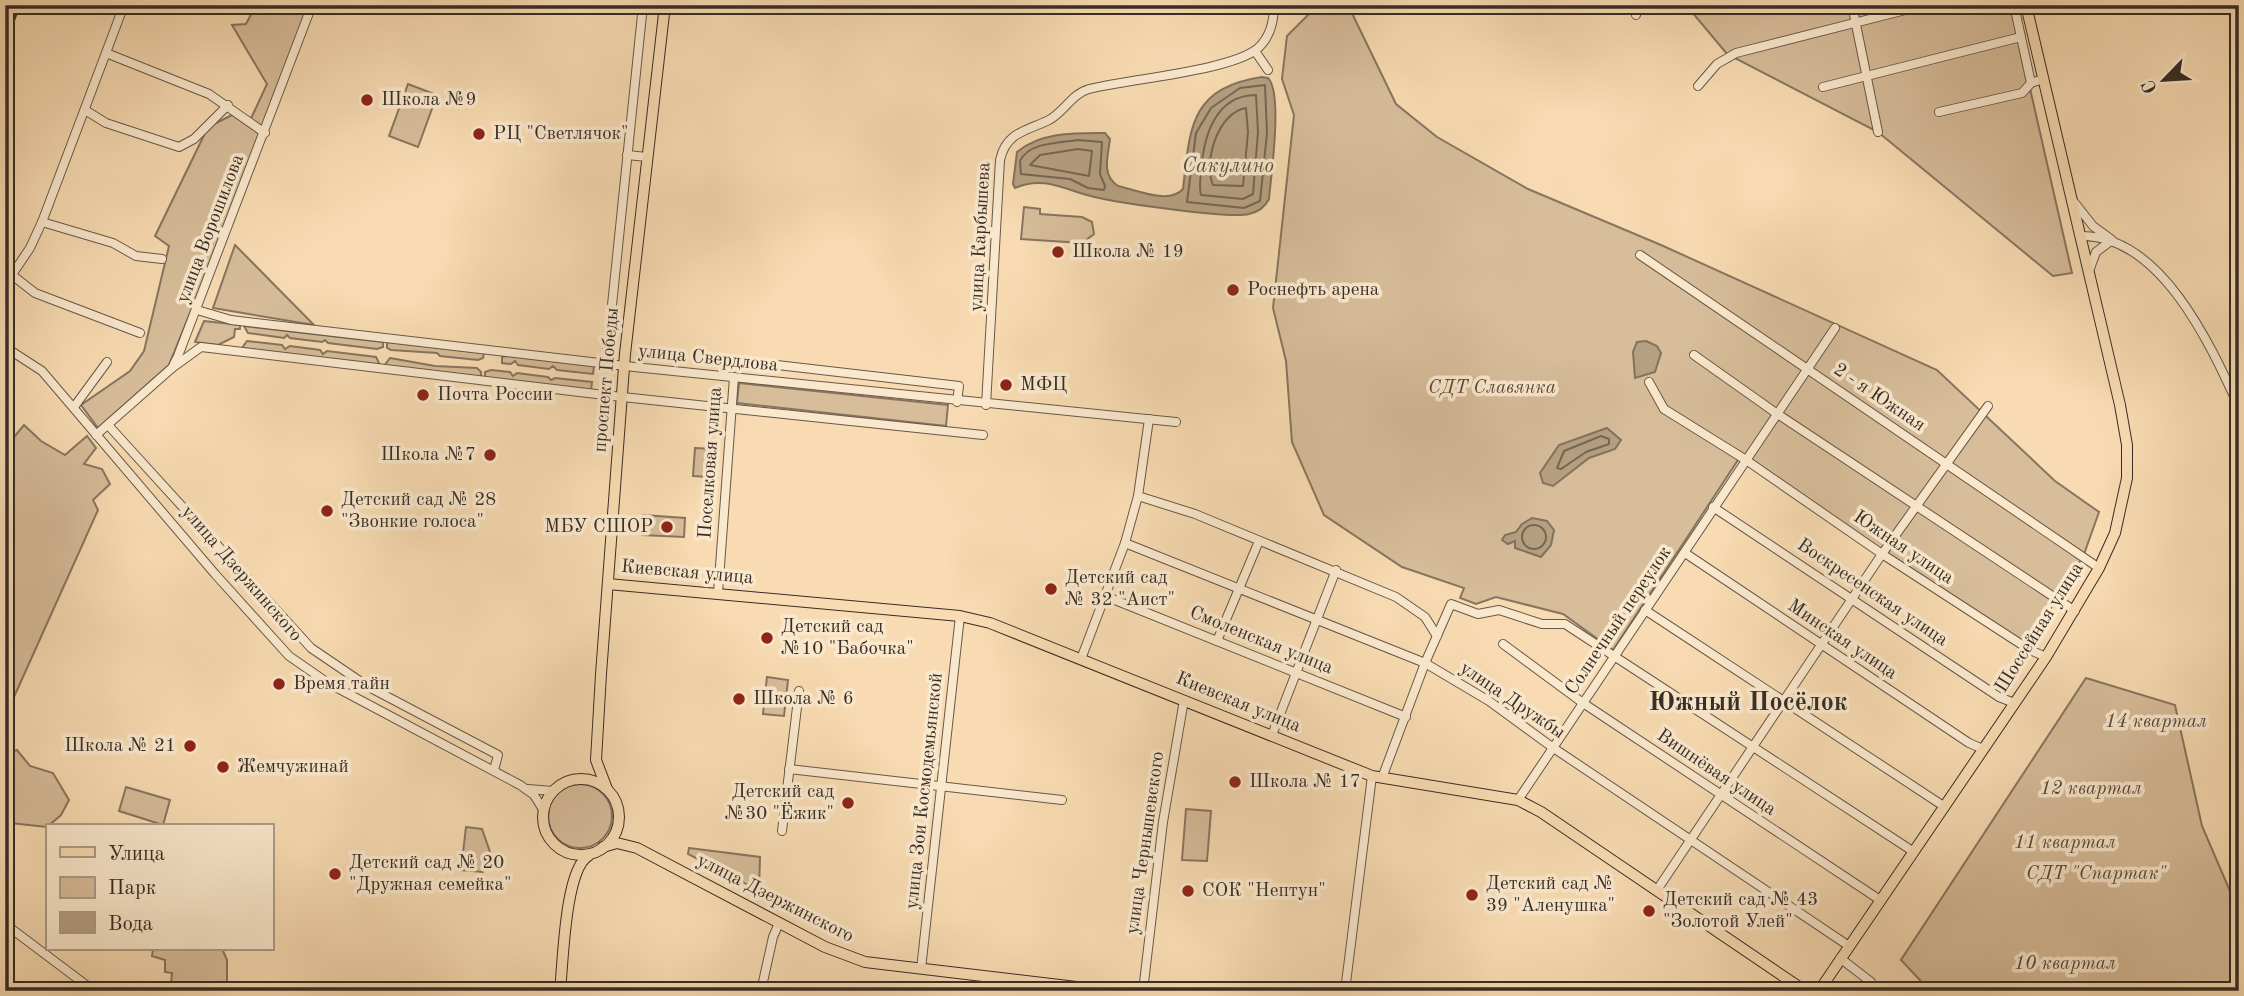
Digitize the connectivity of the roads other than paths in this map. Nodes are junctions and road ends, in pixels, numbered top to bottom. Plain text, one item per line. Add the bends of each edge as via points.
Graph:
1 (124, 5) edge
2 (312, 5) edge
3 (643, 5) edge
4 (665, 5) edge
5 (1274, 5) edge
6 (1640, 5) edge
7 (1852, 5) edge
8 (1925, 5) edge
9 (2014, 5) edge
10 (2026, 5) edge
11 (1636, 15) dead end
12 (1856, 23) junction
13 (2021, 37) junction
14 (1255, 51) junction
15 (106, 53) junction
16 (1268, 70) dead end
17 (1868, 75) junction
18 (2043, 79) junction
19 (2031, 83) junction
20 (1698, 86) dead end
21 (1823, 87) dead end
22 (228, 105) junction
23 (85, 110) junction
24 (1939, 112) dead end
25 (1878, 132) dead end
26 (265, 133) junction
27 (627, 155) junction
28 (647, 157) junction
29 (2072, 200) junction
30 (42, 222) junction
31 (621, 229) junction
32 (638, 231) junction
33 (2081, 236) junction
34 (2112, 240) junction
35 (1640, 255) dead end
36 (162, 259) dead end
37 (2089, 271) junction
38 (12, 275) junction
39 (5, 285) edge
40 (197, 310) junction
41 (1835, 328) dead end
42 (139, 333) dead end
43 (5, 347) edge
44 (1694, 355) dead end
45 (743, 361) dead end
46 (107, 362) dead end
47 (606, 363) junction
48 (624, 366) junction
49 (172, 368) junction
50 (1807, 369) junction
51 (734, 377) junction
52 (1649, 382) dead end
53 (622, 397) junction
54 (957, 402) junction
55 (986, 405) junction
56 (1988, 406) dead end
57 (74, 407) junction
58 (2239, 407) edge
59 (731, 408) junction
60 (1776, 413) junction
61 (1149, 419) junction
62 (1176, 422) dead end
63 (108, 425) junction
64 (96, 435) junction
65 (983, 435) dead end
66 (1745, 460) junction
67 (1945, 463) junction
68 (1138, 496) junction
69 (1916, 505) junction
70 (1713, 507) junction
71 (1259, 541) junction
72 (1125, 543) junction
73 (1685, 554) junction
74 (1882, 554) junction
75 (2099, 568) junction
76 (1336, 570) junction
77 (608, 583) junction
78 (1237, 589) junction
79 (718, 593) junction
80 (1105, 596) junction
81 (1852, 599) junction
82 (1645, 610) junction
83 (2075, 611) junction
84 (960, 616) junction
85 (1316, 622) junction
86 (1437, 636) junction
87 (1217, 641) junction
88 (1503, 644) dead end
89 (1820, 645) junction
90 (1615, 656) junction
91 (2046, 657) junction
92 (1081, 659) junction
93 (1425, 663) junction
94 (1297, 672) junction
95 (799, 691) dead end
96 (1184, 700) junction
97 (1784, 701) junction
98 (1583, 703) junction
99 (2014, 703) junction
100 (1406, 717) junction
101 (1272, 734) junction
102 (1753, 746) junction
103 (1552, 747) junction
104 (1983, 749) junction
105 (596, 760) junction
106 (789, 769) junction
107 (494, 770) junction
108 (1377, 777) junction
109 (583, 779) junction
110 (522, 786) junction
111 (941, 786) junction
112 (607, 789) junction
113 (553, 791) junction
114 (1721, 795) junction
115 (1062, 800) dead end
116 (1518, 800) junction
117 (1945, 807) junction
118 (544, 811) junction
119 (619, 815) junction
120 (782, 831) dead end
121 (1689, 840) junction
122 (559, 847) junction
123 (637, 848) junction
124 (601, 849) junction
125 (1914, 852) junction
126 (573, 883) junction
127 (1657, 890) junction
128 (1880, 900) junction
129 (779, 923) junction
130 (5, 924) edge
131 (1849, 946) junction
132 (1840, 958) junction
133 (921, 969) junction
134 (94, 991) edge
135 (560, 991) edge
136 (761, 991) edge
137 (1110, 991) edge
138 (1143, 991) edge
139 (1345, 991) edge
140 (1805, 991) edge
141 (1819, 991) edge
142 (1873, 991) edge

1 - 15 street
2 - 26 street, улица Ворошилова
3 - 27 street
4 - 28 main road, проспект Победы
5 - 14 street via 1272,27
6 - 11 street
7 - 12 street
8 - 12 street
9 - 13 street
10 - 18 main road, Шоссейная улица
12 - 17 street
12 - 20 street via 1736,52 1717,64
13 - 17 street
13 - 19 street
14 - 16 street
14 - 55 street, улица Карбышева via 1212,65 1086,90 1049,120 1007,141 1000,160
15 - 22 street via 187,83
15 - 23 street
17 - 21 street
17 - 25 street
18 - 19 street
18 - 29 main road, Шоссейная улица
19 - 24 street via 2022,93
22 - 23 street via 194,139 179,147 106,123
22 - 26 street
23 - 30 street
26 - 40 street, улица Ворошилова
27 - 28 street
27 - 31 street
28 - 32 main road, проспект Победы
29 - 33 main road, Шоссейная улица
29 - 34 street via 2093,226
30 - 36 street via 113,243 136,256
30 - 38 street
31 - 32 street
31 - 47 street
32 - 48 main road, проспект Победы
33 - 34 street
33 - 37 main road, Шоссейная улица
34 - 37 street via 2096,252
34 - 58 street via 2140,255 2190,314
35 - 50 street, 2 - я Южная
37 - 75 main road, Шоссейная улица via 2117,388 2128,461 2115,533
38 - 39 street
38 - 42 street via 35,293
40 - 47 street, улица Свердлова via 231,320
40 - 49 street, улица Ворошилова
41 - 50 street, Солнечный переулок
43 - 57 street, улица Дзержинского via 42,371
44 - 60 street
45 - 54 street via 959,386
46 - 57 street
47 - 48 street, улица Свердлова
48 - 51 street, улица Свердлова
48 - 53 main road, проспект Победы
49 - 53 street via 201,346
49 - 63 street, улица Ворошилова
50 - 60 street, Солнечный переулок
50 - 67 street, 2 - я Южная
51 - 54 street, улица Свердлова
51 - 59 street, Поселковая улица
52 - 66 street, Южная улица via 1664,409
53 - 59 street
53 - 77 main road, проспект Победы
54 - 55 street, улица Свердлова
55 - 61 street, улица Свердлова
56 - 67 street
57 - 64 street, улица Дзержинского
59 - 65 street
59 - 79 street, Поселковая улица
60 - 66 street, Солнечный переулок
60 - 69 street
61 - 62 street, улица Свердлова
61 - 68 street
63 - 64 street, улица Ворошилова
63 - 107 street, улица Дзержинского via 311,648 367,686 498,755
64 - 107 street, улица Дзержинского via 289,656 328,683
66 - 70 street, Солнечный переулок
66 - 74 street, Южная улица
67 - 69 street
67 - 75 street, 2 - я Южная
68 - 71 street
68 - 72 street
69 - 74 street
69 - 83 street
70 - 73 street, Солнечный переулок
70 - 81 street, Воскресенская улица
71 - 76 street
71 - 78 street
72 - 78 street, улица Дружбы
72 - 80 street
73 - 82 street, Солнечный переулок
73 - 89 street, Минская улица
74 - 81 street
74 - 91 street, Южная улица
75 - 83 main road, Шоссейная улица
76 - 85 street
76 - 86 street via 1396,597 1425,617
77 - 79 main road, Киевская улица
77 - 105 main road, проспект Победы
78 - 85 street, улица Дружбы
78 - 87 street
79 - 84 main road, Киевская улица
80 - 87 street, Смоленская улица
80 - 92 street
81 - 89 street
81 - 99 street, Воскресенская улица
82 - 90 street, Солнечный переулок
82 - 97 street
83 - 91 main road, Шоссейная улица
84 - 92 main road, Киевская улица
84 - 111 street, улица Зои Космодемьянской
85 - 93 street, улица Дружбы
85 - 94 street
86 - 90 street via 1451,604 1478,614 1499,610 1542,624 1565,624
86 - 93 street
87 - 94 street, Смоленская улица
88 - 98 street, Вишнёвая улица
89 - 97 street
89 - 104 street, Минская улица
90 - 98 street, Солнечный переулок
90 - 102 street
91 - 99 main road, Шоссейная улица
92 - 96 main road, Киевская улица
93 - 100 street
93 - 103 street, улица Дружбы via 1489,701
94 - 100 street, Смоленская улица
94 - 101 street
95 - 106 street
96 - 101 main road, Киевская улица
96 - 138 street, улица Чернышевского via 1163,822
97 - 102 street
97 - 117 street
98 - 103 street, Солнечный переулок
98 - 114 street, Вишнёвая улица
99 - 104 main road, Шоссейная улица
100 - 108 street
101 - 108 main road, Киевская улица
102 - 114 street
102 - 125 street
103 - 116 street, Солнечный переулок
103 - 121 street, улица Дружбы
104 - 117 main road, Шоссейная улица
105 - 109 main road
105 - 112 main road, проспект Победы
106 - 111 street
106 - 120 street
107 - 110 street, улица Дзержинского
108 - 116 main road, Киевская улица
108 - 139 street
109 - 112 main road
109 - 113 main road via 565,782
110 - 113 street, улица Дзержинского
110 - 118 street, улица Дзержинского
111 - 115 street
111 - 133 street, улица Зои Космодемьянской
112 - 119 main road
113 - 118 main road
114 - 121 street
114 - 128 street, Вишнёвая улица
116 - 127 main road, Киевская улица
117 - 125 main road, Шоссейная улица
118 - 122 main road via 545,828
119 - 123 main road via 624,835
119 - 124 main road via 613,837
121 - 127 street
121 - 131 street, улица Дружбы
122 - 124 main road via 574,855
122 - 126 main road via 570,864
123 - 124 main road, улица Дзержинского via 617,844
123 - 129 main road, улица Дзержинского
124 - 126 main road via 581,860
125 - 128 main road, Шоссейная улица
126 - 135 main road
127 - 140 main road, Киевская улица
128 - 131 main road, Шоссейная улица
129 - 133 main road, улица Дзержинского via 865,962
129 - 136 street
130 - 134 street
131 - 132 main road, Шоссейная улица
132 - 141 main road, Шоссейная улица
132 - 142 street via 1871,982
133 - 137 main road, улица Дзержинского

